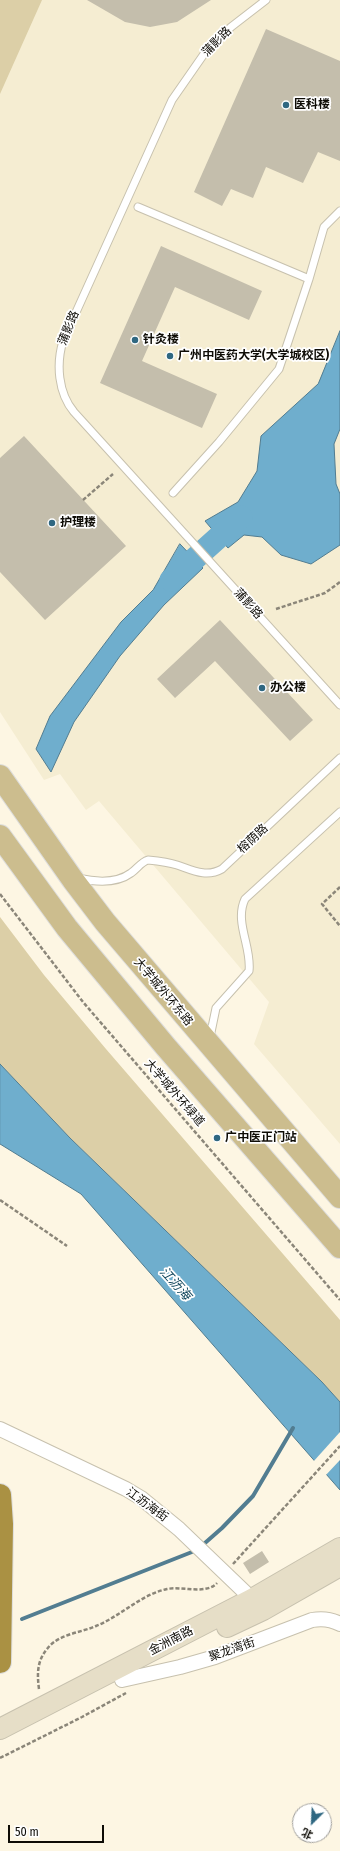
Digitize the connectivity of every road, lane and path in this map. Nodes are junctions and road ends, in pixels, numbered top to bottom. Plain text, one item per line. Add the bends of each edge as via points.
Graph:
1 (266, 0) edge
2 (138, 207) dead end
3 (340, 211) edge
4 (309, 279) junction
5 (113, 474) dead end
6 (173, 493) dead end
7 (83, 500) dead end
8 (340, 582) edge
9 (276, 609) dead end
10 (340, 705) edge
11 (340, 758) edge
12 (0, 776) edge
13 (340, 812) edge
14 (6, 844) edge
15 (69, 874) junction
16 (340, 887) edge
17 (0, 894) edge
18 (340, 926) edge
19 (209, 1045) junction
20 (340, 1197) edge
21 (0, 1200) edge
22 (67, 1246) dead end
23 (340, 1247) edge
24 (340, 1300) edge
25 (0, 1429) edge
26 (340, 1446) edge
27 (0, 1495) edge
28 (340, 1548) edge
29 (340, 1566) edge
30 (225, 1573) junction
31 (291, 1585) junction
32 (252, 1599) junction
33 (340, 1624) edge
34 (0, 1662) edge
35 (122, 1680) junction
36 (39, 1689) dead end
37 (82, 1717) dead end
38 (0, 1729) edge
39 (0, 1744) edge
40 (0, 1758) edge

1 - 10 lane, 蒲影路 via 231,27 208,50 172,100 63,342 59,357 59,376 71,409
2 - 4 lane
3 - 4 lane via 324,227
4 - 6 lane via 279,369
5 - 7 path
8 - 9 path via 325,594
11 - 15 lane, 榕荫路 via 218,871 199,873 176,864 148,860 127,876 111,881 91,880
12 - 15 main road, 大学城外环东路
13 - 19 lane via 245,900 241,914 250,971 216,1008
14 - 23 main road via 72,934 166,1047
15 - 19 main road, 大学城外环东路 via 124,945
16 - 18 path via 322,904
17 - 24 path, 大学城外环绿道 via 83,1002
19 - 20 main road, 大学城外环东路
21 - 22 path
25 - 30 street, 江沥海街 via 134,1494 178,1529
26 - 30 path
27 - 34 highway
28 - 31 main road, 金洲南路
29 - 31 main road, 金洲南路
30 - 32 street, 江沥海街
30 - 36 path via 214,1586 207,1589 166,1589 138,1601 105,1622 52,1643 39,1663
31 - 32 main road, 金洲南路
31 - 35 main road, 金洲南路 via 263,1610
32 - 38 main road, 金洲南路
33 - 35 street, 聚龙湾街 via 322,1618 312,1620 215,1657
35 - 39 main road, 金洲南路
37 - 40 path

